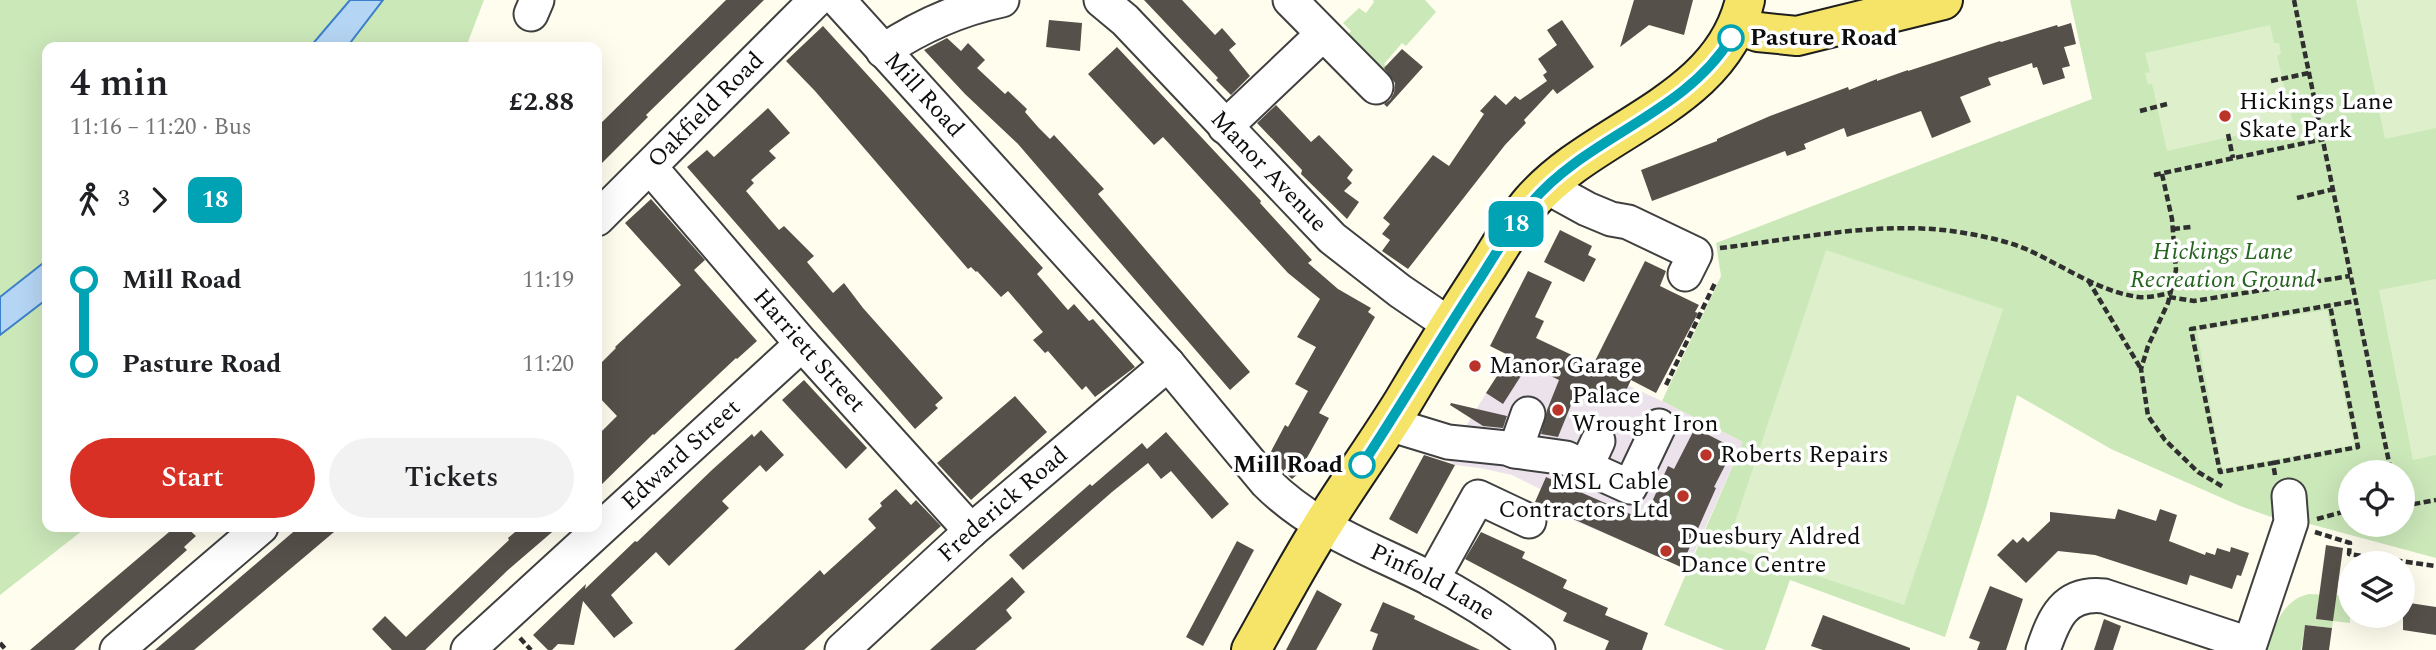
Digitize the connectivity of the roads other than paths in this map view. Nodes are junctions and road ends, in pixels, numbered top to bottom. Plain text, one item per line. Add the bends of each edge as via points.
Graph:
1 (816, 0) edge
2 (838, 0) edge
3 (1002, 0) edge
4 (1101, 0) edge
5 (1290, 0) edge
6 (1943, 0) edge
7 (1742, 12) edge
8 (1323, 34) junction
9 (883, 51) junction
10 (1376, 87) dead end
11 (1225, 127) junction
12 (650, 167) junction
13 (1547, 187) junction
14 (602, 214) edge
15 (1699, 259) road end
16 (1450, 324) junction
17 (802, 344) junction
18 (1168, 364) junction
19 (1528, 414) dead end
20 (1389, 424) junction
21 (1659, 426) dead end
22 (1516, 451) junction
23 (2286, 505) road end
24 (1529, 521) dead end
25 (602, 527) edge
26 (1321, 527) junction
27 (971, 531) junction
28 (255, 532) edge
29 (597, 532) edge
30 (1432, 580) junction
31 (1520, 643) edge
32 (2249, 647) edge
33 (117, 650) edge
34 (468, 650) edge
35 (842, 650) edge
36 (1251, 650) edge
37 (2043, 650) edge

1 - 12 street, Oakfield Road
2 - 9 street, Mill Road
3 - 9 street via 933,23
4 - 11 street, Manor Avenue
5 - 8 street
6 - 7 main road via 1797,36 1758,32
7 - 13 main road via 1724,51 1703,75
8 - 10 street
8 - 11 street
9 - 18 street, Mill Road
11 - 16 street, Manor Avenue via 1332,238
12 - 14 street, Oakfield Road
12 - 17 street, Harriett Street
13 - 15 street
13 - 16 main road via 1531,203
16 - 20 main road
17 - 25 street, Edward Street
17 - 27 street, Harriett Street
18 - 26 street, Mill Road via 1266,482
18 - 27 street, Frederick Road
19 - 22 street
20 - 22 street via 1448,442
20 - 26 main road
21 - 22 street via 1630,487 1592,454 1566,458
23 - 32 street
24 - 30 street via 1478,497
26 - 30 street, Pinfold Lane
26 - 36 main road
27 - 35 street, Frederick Road
28 - 33 street
29 - 34 street, Edward Street
30 - 31 street, Pinfold Lane via 1496,616
32 - 37 street via 2090,595 2059,613

